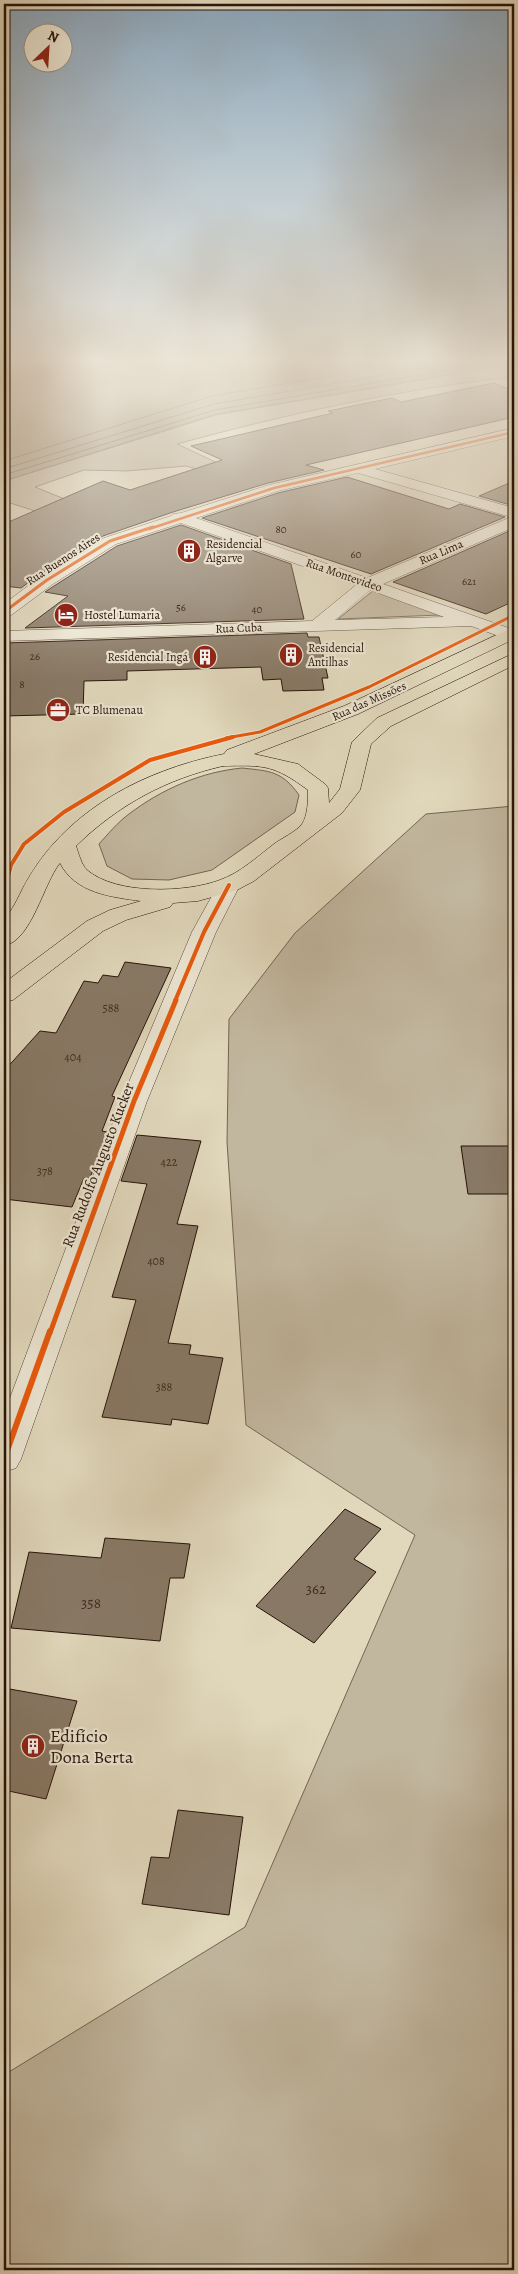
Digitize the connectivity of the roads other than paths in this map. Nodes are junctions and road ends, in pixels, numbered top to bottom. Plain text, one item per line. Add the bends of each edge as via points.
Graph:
1 (357, 468) joint
2 (514, 514) edge
3 (178, 517) junction
4 (514, 521) edge
5 (368, 584) junction
6 (4, 612) edge
7 (474, 621) junction
8 (318, 626) junction
9 (512, 633) edge
10 (4, 636) edge
11 (514, 658) edge
12 (218, 759) junction
13 (310, 829) junction
14 (64, 844) junction
15 (229, 885) junction
16 (190, 896) junction
17 (4, 939) edge
18 (4, 996) edge
19 (4, 1459) edge

1 - 2 street
1 - 3 street, Rua Buenos Aires via 274,488
3 - 5 street, Rua Montevideo
3 - 6 street, Rua Buenos Aires via 110,541 47,580
4 - 5 street, Rua Lima
5 - 7 street, Rua Montevideo
5 - 8 street, Rua Lima
7 - 8 street, Rua Cuba
7 - 9 street, Rua Montevideo
8 - 10 street, Rua Cuba
9 - 12 main road, Rua das Missões via 351,710
11 - 13 main road, Rua das Missões via 384,722 362,742 350,790 336,809
12 - 13 main road via 272,761 308,776 318,788 318,806
12 - 14 main road via 179,770 135,792 104,810
13 - 15 main road, Rua das Missões
14 - 16 main road via 78,874 92,883 136,894
14 - 17 main road via 45,867 15,928
15 - 16 main road, Rua das Missões
15 - 19 street, Rua Rudolfo Augusto Kucker via 204,932 134,1101
16 - 18 main road via 139,908 95,926

